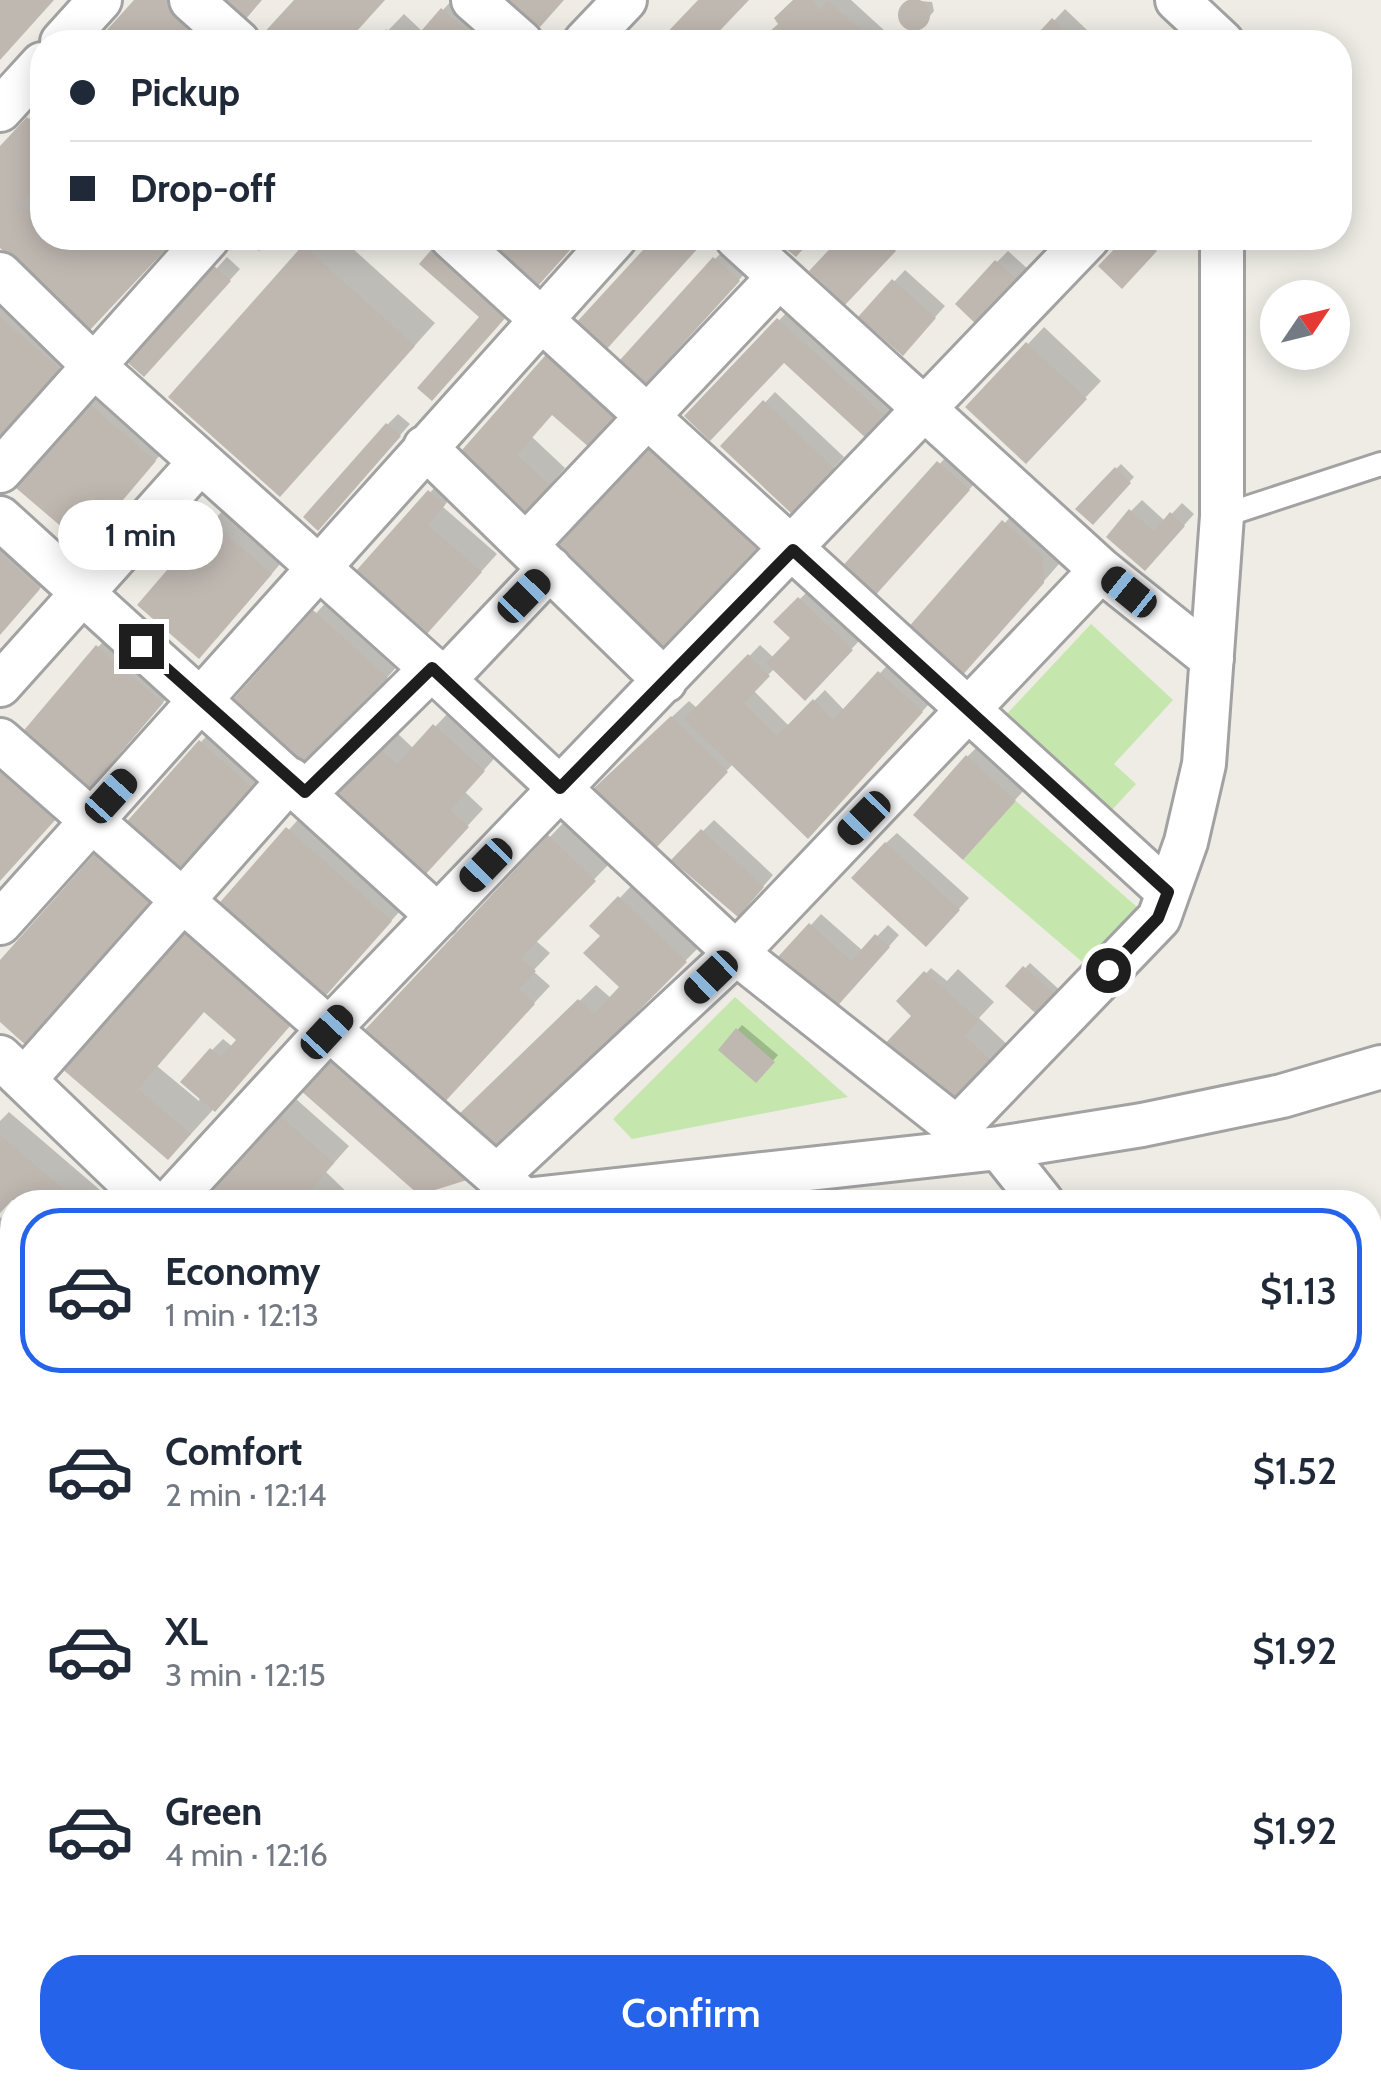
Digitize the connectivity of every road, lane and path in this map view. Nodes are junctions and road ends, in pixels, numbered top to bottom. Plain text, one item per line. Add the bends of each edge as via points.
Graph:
1 (100, 0) edge
2 (192, 0) edge
3 (473, 0) edge
4 (625, 0) edge
5 (1177, 0) edge
6 (1227, 0) edge
7 (73, 30) edge
8 (225, 30) edge
9 (508, 30) edge
10 (596, 30) edge
11 (1209, 30) edge
12 (1223, 30) edge
13 (196, 250) edge
14 (465, 250) edge
15 (603, 250) edge
16 (750, 250) edge
17 (1077, 250) edge
18 (1222, 250) edge
19 (0, 274) edge
20 (778, 276) junction
21 (540, 319) junction
22 (94, 366) junction
23 (926, 409) junction
24 (646, 415) junction
25 (426, 446) junction
26 (200, 462) junction
27 (1381, 464) edge
28 (0, 471) edge
29 (1222, 516) junction
30 (0, 518) edge
31 (793, 550) junction
32 (538, 557) junction
33 (316, 568) junction
34 (1102, 570) junction
35 (83, 594) junction
36 (1212, 659) junction
37 (438, 674) junction
38 (665, 681) junction
39 (0, 685) edge
40 (198, 698) junction
41 (968, 709) junction
42 (0, 740) edge
43 (298, 786) junction
44 (560, 788) junction
45 (89, 820) junction
46 (1168, 892) junction
47 (184, 902) junction
48 (438, 916) junction
49 (0, 923) edge
50 (736, 953) junction
51 (327, 1032) junction
52 (1381, 1066) edge
53 (12, 1068) edge
54 (956, 1140) junction
55 (999, 1148) junction
56 (139, 1190) edge
57 (181, 1190) edge
58 (507, 1190) edge
59 (511, 1190) edge
60 (526, 1190) edge
61 (1032, 1190) edge

1 - 7 street
2 - 8 street
3 - 9 street
4 - 10 street
5 - 11 street
6 - 12 street
13 - 22 street
14 - 21 street
15 - 21 street
16 - 20 street
17 - 23 street
18 - 29 street
19 - 22 street
20 - 23 street
20 - 24 street
21 - 24 street
21 - 25 street
22 - 26 street
22 - 28 street
23 - 31 street
23 - 34 street
24 - 31 street
24 - 32 street
25 - 32 street
25 - 33 street
26 - 33 street
26 - 35 street
27 - 29 lane
29 - 36 street
30 - 35 street
31 - 38 street
31 - 41 street
32 - 37 street
32 - 38 street
33 - 37 street
33 - 40 street
34 - 36 street
34 - 41 street
35 - 39 street
35 - 40 street
36 - 46 street via 1204,764
37 - 43 street
37 - 44 street
38 - 44 street
40 - 43 street
40 - 45 street
41 - 46 street
41 - 50 street
42 - 45 street
43 - 47 street
43 - 48 street
44 - 48 street
44 - 50 street
45 - 47 street
45 - 49 street
46 - 54 street via 1158,918
47 - 51 street
47 - 53 street
48 - 51 street
50 - 54 street
50 - 59 street
51 - 57 street
51 - 58 street
52 - 55 street via 1246,1103
53 - 56 street
54 - 55 street
54 - 60 street
55 - 61 street

